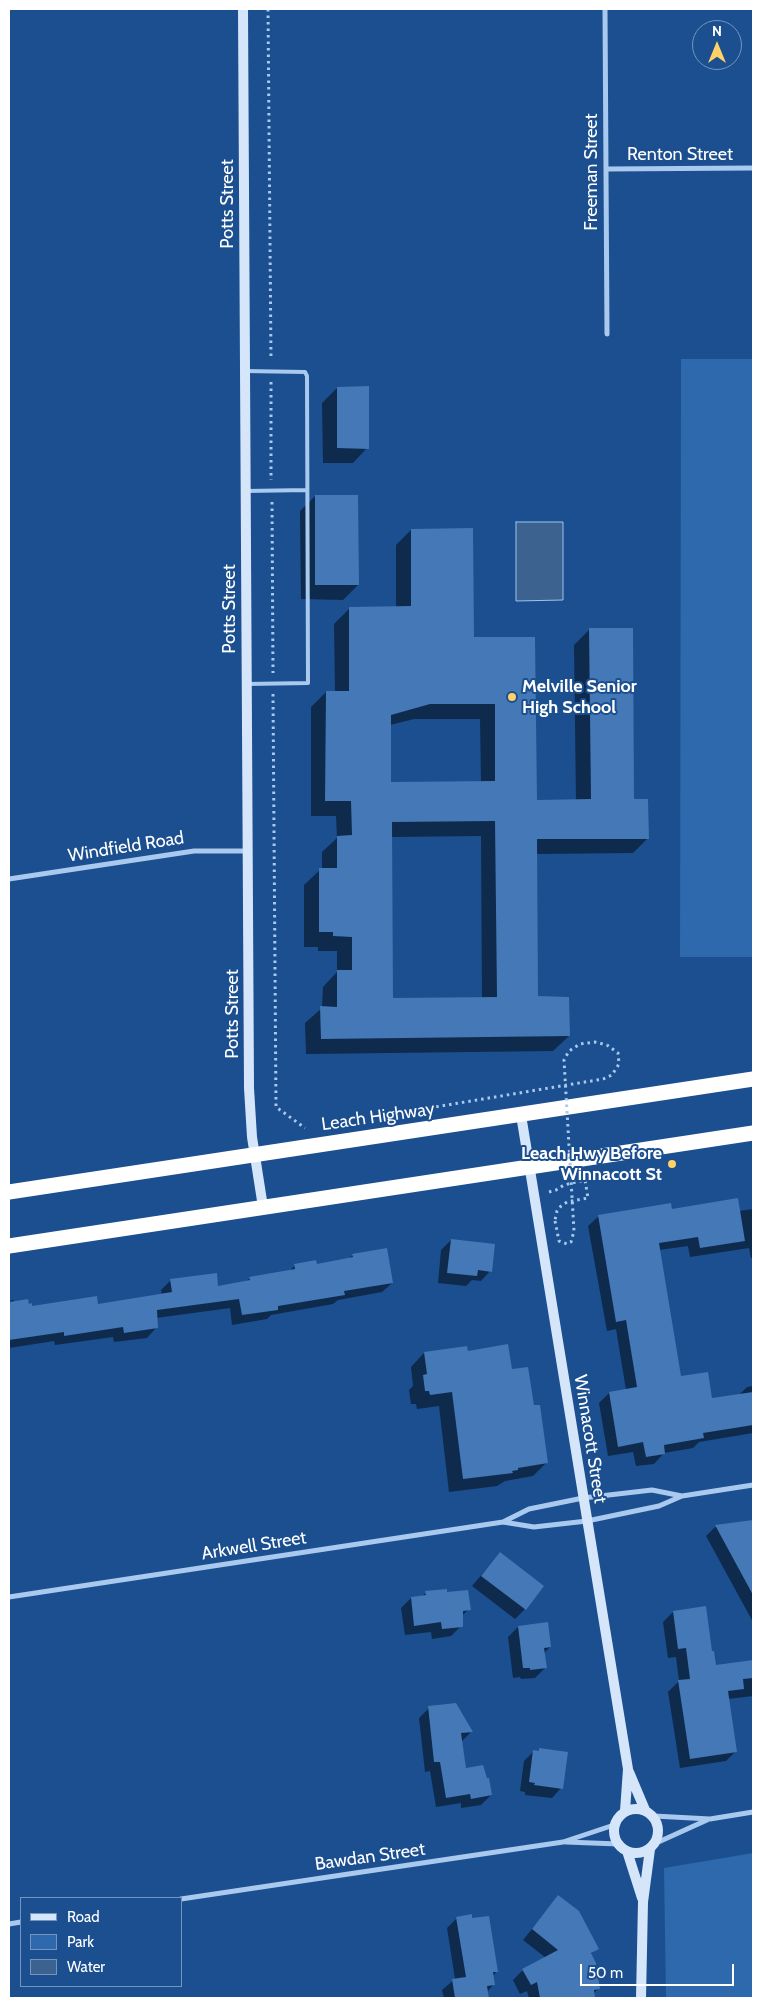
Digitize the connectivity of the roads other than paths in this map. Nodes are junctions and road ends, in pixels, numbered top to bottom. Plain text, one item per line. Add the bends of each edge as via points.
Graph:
1 (243, 9) edge
2 (605, 9) edge
3 (753, 168) edge
4 (607, 169) junction
5 (607, 334) dead end
6 (245, 371) junction
7 (307, 490) junction
8 (246, 491) junction
9 (247, 684) junction
10 (248, 851) junction
11 (9, 879) edge
12 (753, 1079) edge
13 (521, 1115) junction
14 (753, 1134) edge
15 (255, 1154) junction
16 (529, 1168) junction
17 (9, 1192) edge
18 (263, 1208) junction
19 (9, 1246) edge
20 (753, 1485) edge
21 (682, 1496) junction
22 (583, 1498) junction
23 (587, 1521) junction
24 (503, 1522) junction
25 (9, 1597) edge
26 (628, 1769) junction
27 (645, 1810) junction
28 (625, 1811) junction
29 (753, 1812) edge
30 (654, 1816) junction
31 (710, 1819) junction
32 (614, 1825) junction
33 (563, 1842) junction
34 (618, 1844) junction
35 (652, 1847) junction
36 (627, 1851) junction
37 (182, 1898) edge
38 (643, 1902) junction
39 (641, 1998) edge

1 - 6 street, Potts Street
2 - 4 street, Freeman Street
3 - 4 street, Renton Street
4 - 5 street, Freeman Street
6 - 7 lane via 305,372
6 - 8 street, Potts Street
7 - 8 lane
7 - 9 lane via 308,683
8 - 9 street, Potts Street
9 - 10 street, Potts Street
10 - 11 street, Windfield Road via 194,851
10 - 15 street, Potts Street via 249,1088
12 - 13 highway, Leach Highway
13 - 15 highway, Leach Highway
13 - 16 street, Winnacott Street
14 - 16 highway
15 - 17 highway, Leach Highway
15 - 18 street, Potts Street
16 - 18 highway
16 - 22 street, Winnacott Street
18 - 19 highway
20 - 21 street, Arkwell Street
21 - 22 street, Arkwell Street via 652,1490
21 - 23 street, Arkwell Street via 659,1506
22 - 23 street, Winnacott Street
22 - 24 street, Arkwell Street via 529,1509
23 - 24 street, Arkwell Street via 534,1527
23 - 26 street, Winnacott Street
24 - 25 street, Arkwell Street
26 - 27 street, Winnacott Street
26 - 28 street, Winnacott Street
27 - 28 street via 634,1808
27 - 30 street
28 - 32 street
29 - 31 street
30 - 31 street
30 - 35 street via 659,1833
31 - 35 street
32 - 33 street, Bawdan Street
32 - 34 street
33 - 34 street, Bawdan Street
33 - 37 street, Bawdan Street
34 - 36 street
35 - 36 street via 638,1853
35 - 38 street
36 - 38 street
38 - 39 street

